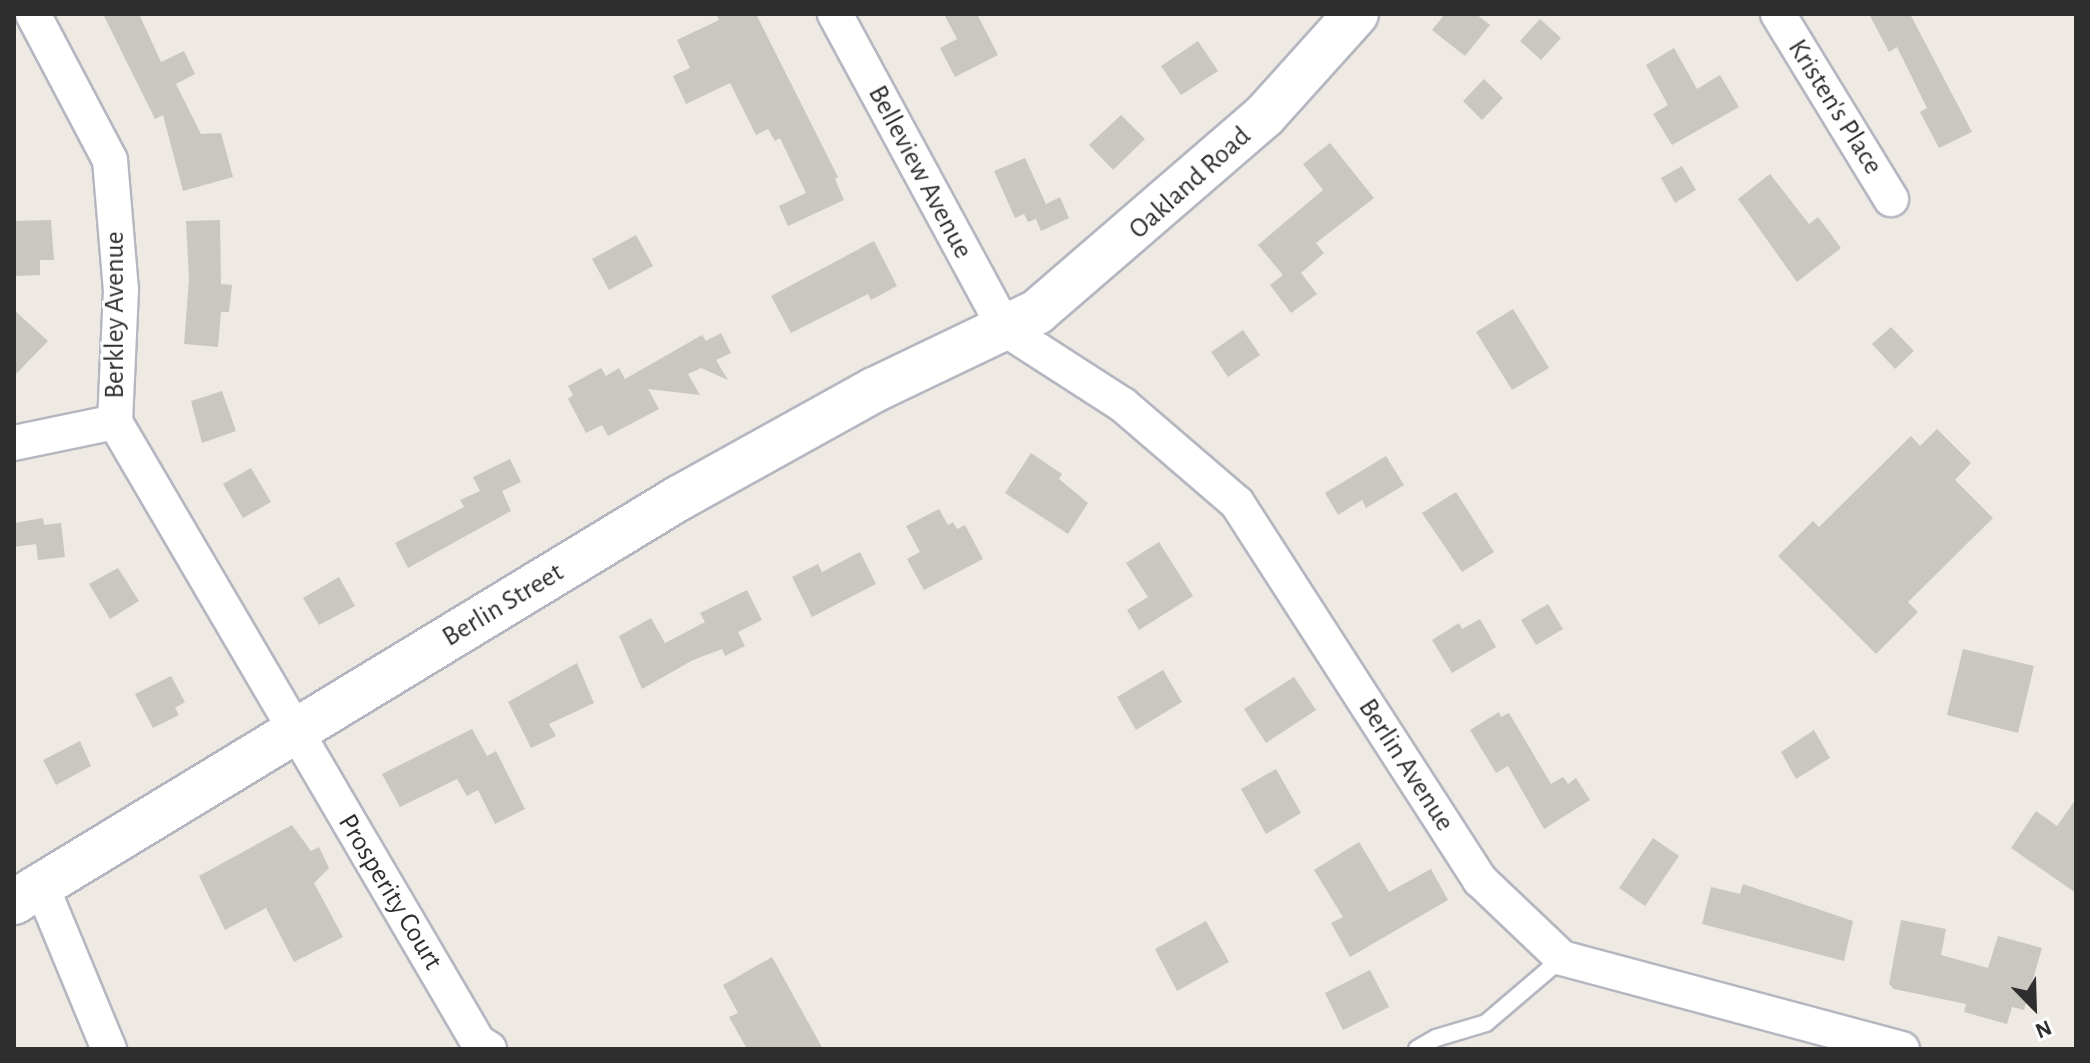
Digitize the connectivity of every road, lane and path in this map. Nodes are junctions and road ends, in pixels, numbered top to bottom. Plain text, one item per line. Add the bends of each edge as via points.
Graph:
1 (33, 14) edge
2 (835, 14) edge
3 (1356, 14) edge
4 (1778, 14) edge
5 (1891, 199) dead end
6 (1005, 329) junction
7 (115, 422) junction
8 (14, 443) edge
9 (294, 731) junction
10 (27, 894) edge
11 (1562, 958) junction
12 (109, 1049) edge
13 (489, 1049) edge
14 (1417, 1049) edge
15 (1902, 1049) edge

1 - 7 street, Berkley Avenue via 110,160 121,290
2 - 6 street, Belleview Avenue
3 - 6 main road, Oakland Road via 1265,115 1152,218 1070,288
4 - 5 street, Kristen's Place
6 - 9 main road, Berlin Street via 792,433
6 - 11 street, Berlin Avenue via 1123,405 1237,503 1480,880
7 - 8 street
7 - 9 street, Berkley Avenue
9 - 10 main road, Berlin Street
9 - 13 street, Prosperity Court via 478,1042
10 - 12 street
11 - 14 lane via 1486,1023
11 - 15 street, Berlin Avenue

